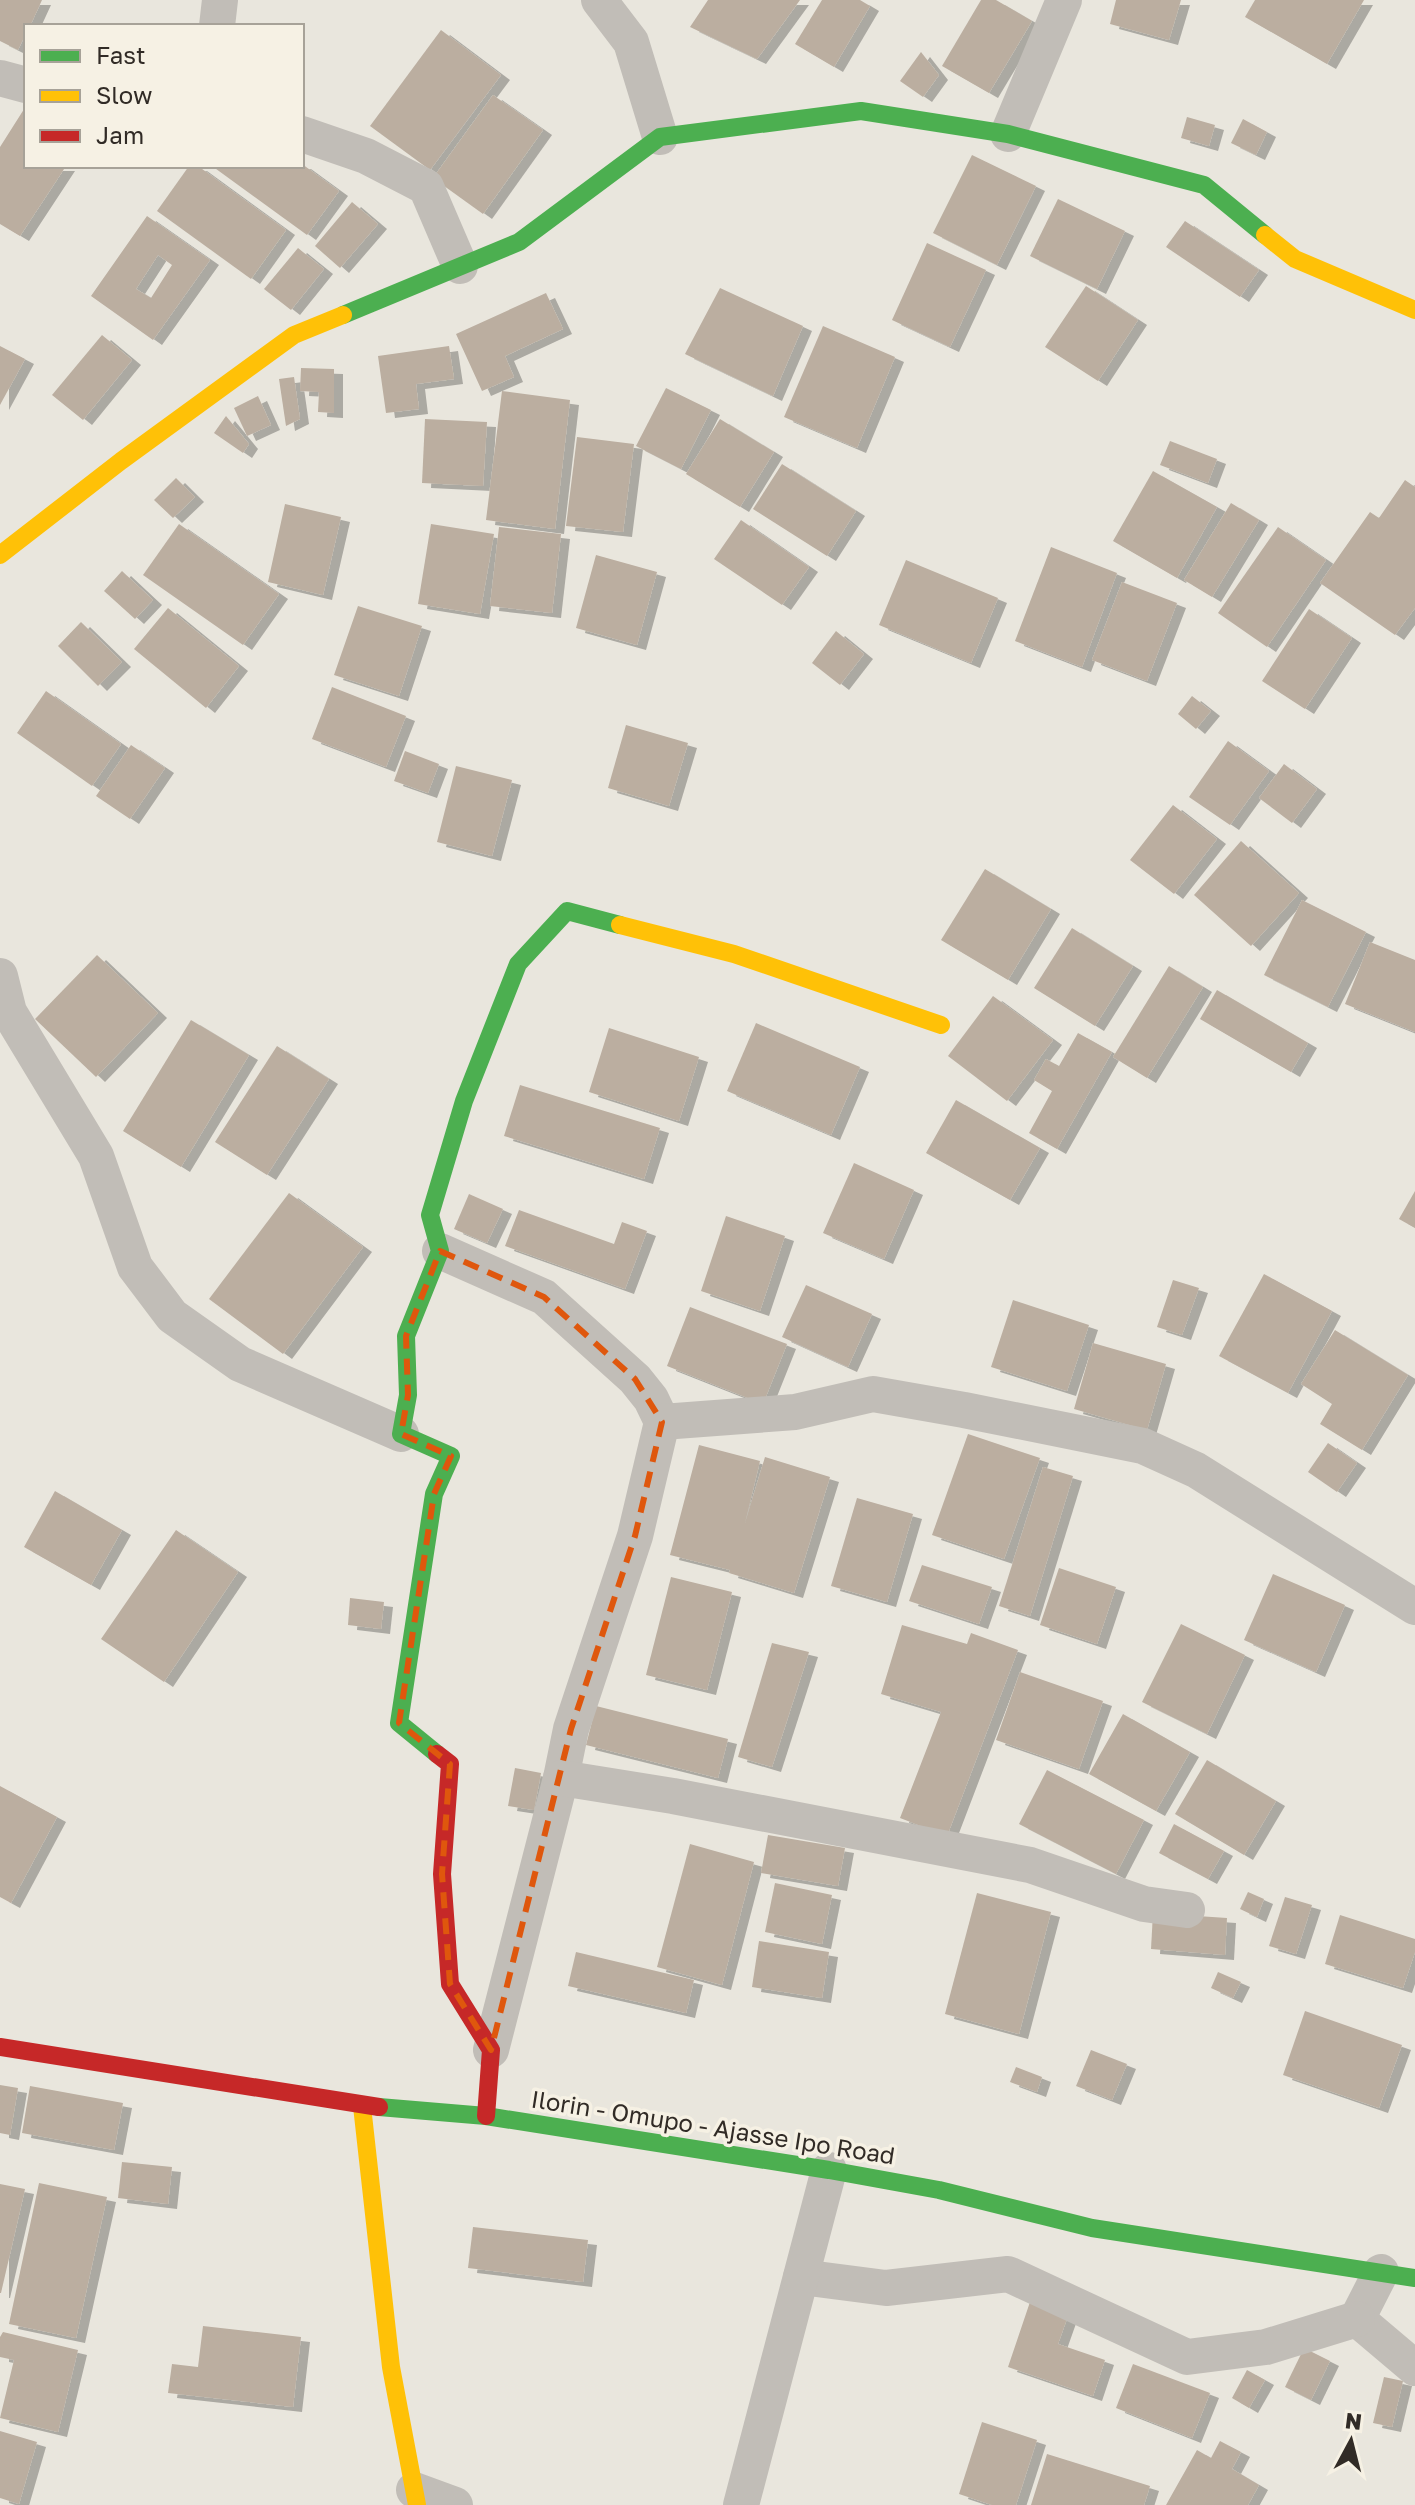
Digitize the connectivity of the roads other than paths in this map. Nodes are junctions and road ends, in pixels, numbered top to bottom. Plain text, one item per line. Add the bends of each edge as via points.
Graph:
1 (220, 0) edge
2 (599, 0) edge
3 (1064, 0) edge
4 (217, 24) edge
5 (0, 78) edge
6 (24, 84) edge
7 (1008, 134) junction
8 (304, 135) edge
9 (660, 137) junction
10 (460, 266) junction
11 (1415, 310) edge
12 (0, 555) edge
13 (0, 976) edge
14 (941, 1025) dead end
15 (440, 1251) junction
16 (662, 1422) junction
17 (401, 1434) junction
18 (1415, 1607) edge
19 (561, 1778) junction
20 (1187, 1910) dead end
21 (0, 2047) edge
22 (491, 2050) junction
23 (362, 2106) junction
24 (486, 2116) junction
25 (829, 2170) junction
26 (1398, 2275) edge
27 (801, 2277) junction
28 (1357, 2319) junction
29 (1415, 2368) edge
30 (416, 2497) edge
31 (455, 2505) edge
32 (741, 2505) edge

1 - 4 street
2 - 9 street via 631,42
3 - 7 street
5 - 6 street
7 - 9 main road via 861,111
7 - 11 main road via 1204,185 1295,259
8 - 10 street via 366,156 426,187
9 - 10 main road via 519,242
10 - 12 main road via 294,335
13 - 17 street via 9,1012 96,1156 135,1267 172,1316 240,1364
14 - 15 main road via 734,954 567,911 518,964 489,1033 430,1215
15 - 16 street via 544,1297 635,1379
15 - 17 main road via 406,1336 408,1395
16 - 18 street via 795,1412 873,1394 1143,1446 1196,1470
16 - 19 street via 635,1536 571,1729
17 - 22 main road via 451,1456 434,1494 399,1723 450,1764 442,1874 450,1984
19 - 20 street via 1030,1865 1144,1904
19 - 22 street
21 - 23 main road, Ilorin - Omupo - Ajasse Ipo Road
22 - 24 main road
23 - 24 main road, Ilorin - Omupo - Ajasse Ipo Road
23 - 30 main road via 391,2367
24 - 25 main road, Ilorin - Omupo - Ajasse Ipo Road
25 - 26 main road, Ilorin - Omupo - Ajasse Ipo Road via 939,2190 1092,2228
25 - 27 street
26 - 28 street
27 - 28 street via 886,2288 1008,2274 1187,2357 1266,2347
27 - 32 street
28 - 29 street
30 - 31 street

